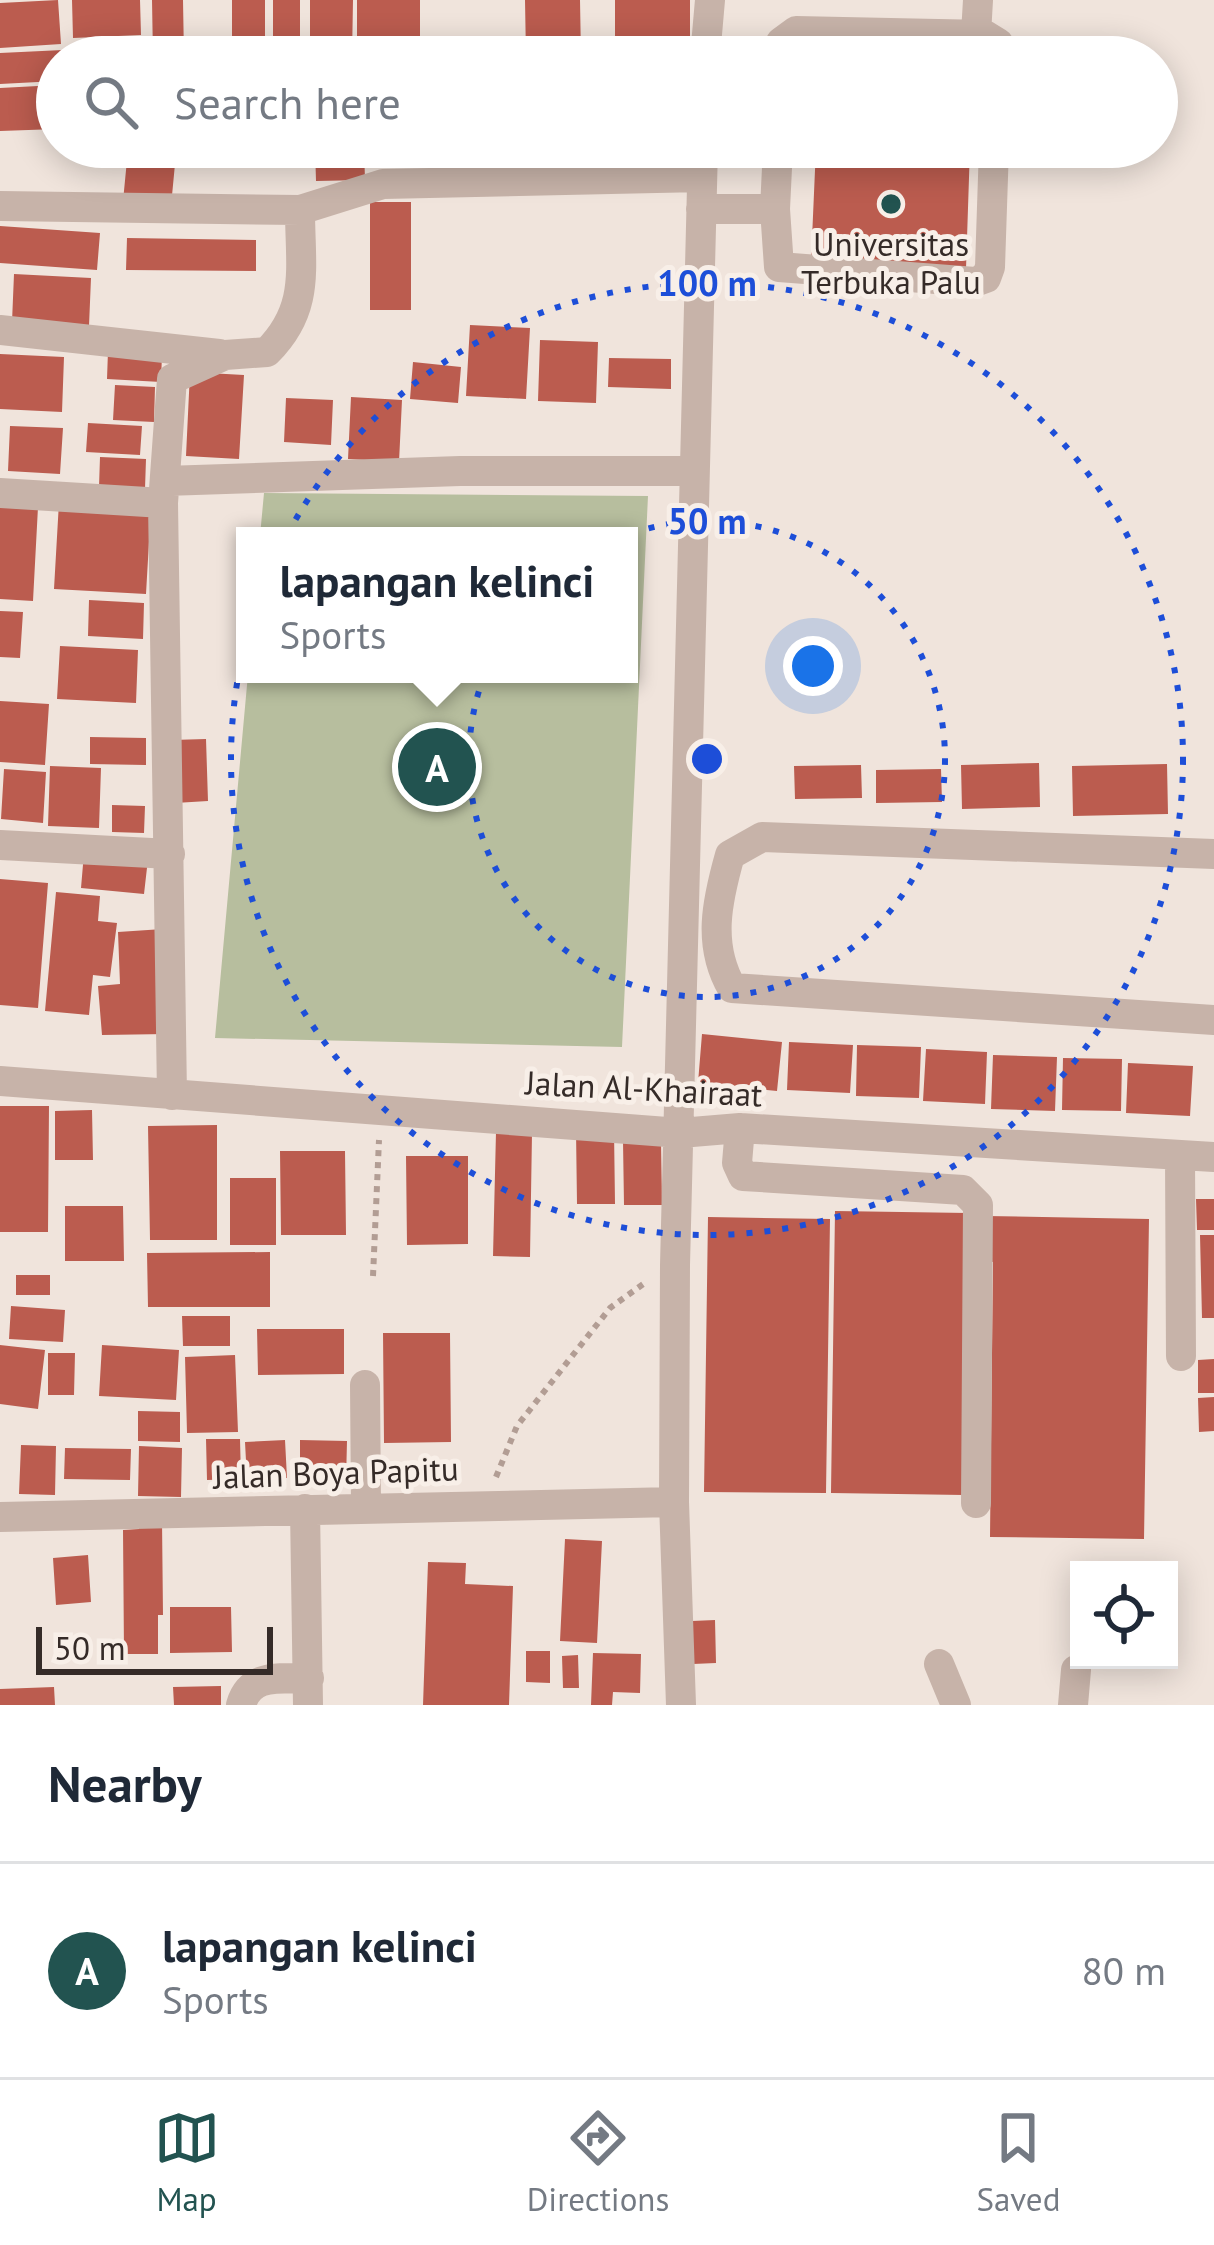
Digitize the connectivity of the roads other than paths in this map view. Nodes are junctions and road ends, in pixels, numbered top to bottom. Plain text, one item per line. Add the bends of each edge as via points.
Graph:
1 (710, 0) edge
2 (978, 0) edge
3 (807, 15) edge
4 (707, 36) edge
5 (929, 36) edge
6 (985, 36) edge
7 (616, 168) edge
8 (703, 168) edge
9 (777, 168) edge
10 (993, 168) edge
11 (0, 206) edge
12 (701, 209) junction
13 (776, 209) junction
14 (300, 210) junction
15 (0, 330) edge
16 (225, 355) junction
17 (693, 471) junction
18 (164, 492) junction
19 (0, 493) edge
20 (0, 845) edge
21 (170, 854) junction
22 (1214, 854) edge
23 (1214, 1020) edge
24 (0, 1081) edge
25 (172, 1095) junction
26 (740, 1128) junction
27 (680, 1133) junction
28 (1180, 1156) junction
29 (1214, 1157) edge
30 (1181, 1356) dead end
31 (365, 1385) dead end
32 (674, 1502) junction
33 (976, 1503) dead end
34 (366, 1506) junction
35 (305, 1509) junction
36 (0, 1517) edge
37 (939, 1664) dead end
38 (1076, 1670) dead end
39 (309, 1692) edge
40 (241, 1705) edge
41 (681, 1705) edge
42 (956, 1705) edge
43 (1073, 1705) edge

1 - 4 street
2 - 6 street
3 - 5 street
7 - 14 street via 383,184
8 - 12 street
9 - 13 street
10 - 13 street via 990,267 975,282 779,267
11 - 14 street
12 - 13 street
12 - 17 street
14 - 16 street via 300,306 293,320 267,352
15 - 16 street
16 - 18 street via 172,379
17 - 18 street via 460,471
17 - 27 street
18 - 19 street
18 - 21 street
20 - 21 street
21 - 25 street
22 - 23 street via 762,837 730,855 717,900 717,962 732,988
24 - 25 street, Jalan Al-Khairaat
25 - 27 street, Jalan Al-Khairaat
26 - 27 street, Jalan Al-Khairaat
26 - 28 street, Jalan Al-Khairaat
26 - 33 street via 742,1176 963,1190 979,1205
27 - 32 street
28 - 29 street, Jalan Al-Khairaat
28 - 30 street
31 - 34 street
32 - 34 street, Jalan Boya Papitu
32 - 41 street
34 - 35 street, Jalan Boya Papitu
35 - 36 street, Jalan Boya Papitu
35 - 39 street
37 - 42 street
38 - 43 street
39 - 40 street via 254,1681

